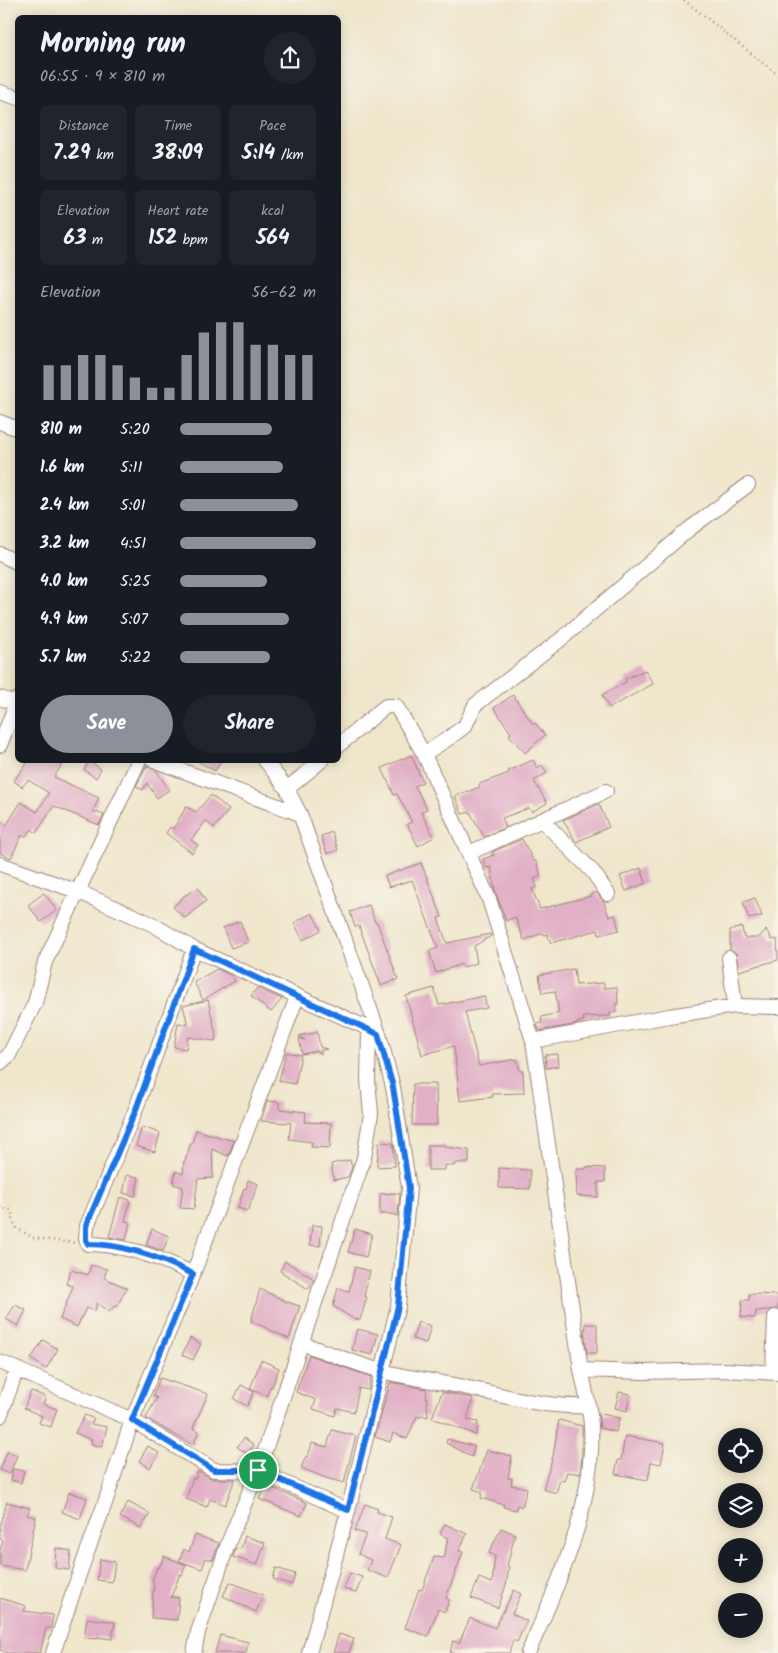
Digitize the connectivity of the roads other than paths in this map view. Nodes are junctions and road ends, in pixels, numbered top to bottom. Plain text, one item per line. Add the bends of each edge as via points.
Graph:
1 (0, 92) edge
2 (15, 97) edge
3 (0, 422) edge
4 (15, 428) edge
5 (748, 485) dead end
6 (0, 554) edge
7 (15, 562) edge
8 (0, 698) edge
9 (15, 702) edge
10 (15, 707) edge
11 (341, 743) edge
12 (0, 745) edge
13 (424, 754) junction
14 (138, 763) edge
15 (161, 763) edge
16 (267, 763) edge
17 (319, 763) edge
18 (288, 790) junction
19 (606, 791) dead end
20 (300, 814) junction
21 (542, 820) junction
22 (469, 853) junction
23 (0, 864) edge
24 (79, 892) junction
25 (608, 894) dead end
26 (194, 949) junction
27 (730, 958) dead end
28 (297, 997) junction
29 (735, 1006) junction
30 (778, 1007) edge
31 (374, 1031) junction
32 (533, 1041) junction
33 (0, 1063) edge
34 (193, 1274) junction
35 (775, 1317) dead end
36 (301, 1343) junction
37 (0, 1362) edge
38 (17, 1369) junction
39 (581, 1370) junction
40 (382, 1371) junction
41 (776, 1373) edge
42 (588, 1406) junction
43 (0, 1416) edge
44 (132, 1420) junction
45 (258, 1470) junction
46 (348, 1510) junction
47 (53, 1653) edge
48 (194, 1653) edge
49 (309, 1653) edge
50 (528, 1653) edge

1 - 2 street
3 - 4 street
5 - 13 street via 688,530 560,640 475,704 465,726
6 - 7 street
8 - 9 street
10 - 12 street
11 - 13 street via 386,706 396,706
13 - 22 street
14 - 24 street
15 - 20 street
16 - 18 street
17 - 18 street
18 - 20 street
19 - 21 street
20 - 31 street
21 - 22 street
21 - 25 street via 593,872
22 - 32 street via 489,899
23 - 24 street
24 - 26 street via 152,924
24 - 33 street via 46,962 35,1003 9,1055
26 - 28 street
26 - 34 street via 135,1112 86,1226 88,1244 126,1249 167,1261
27 - 29 street
28 - 31 street
28 - 34 street
29 - 30 street
29 - 32 street
31 - 36 street via 368,1080 371,1114 364,1158
31 - 40 street via 393,1087 409,1188 398,1306
32 - 39 street
34 - 44 street
35 - 41 street
36 - 40 street
36 - 45 street
37 - 38 street
38 - 43 street
38 - 44 street
39 - 41 street
39 - 42 street
40 - 42 street via 515,1399 564,1407
40 - 46 street
42 - 50 street via 591,1448 585,1501 563,1568
44 - 45 street via 214,1470
44 - 47 street
45 - 46 street
45 - 48 street via 229,1541
46 - 49 street

